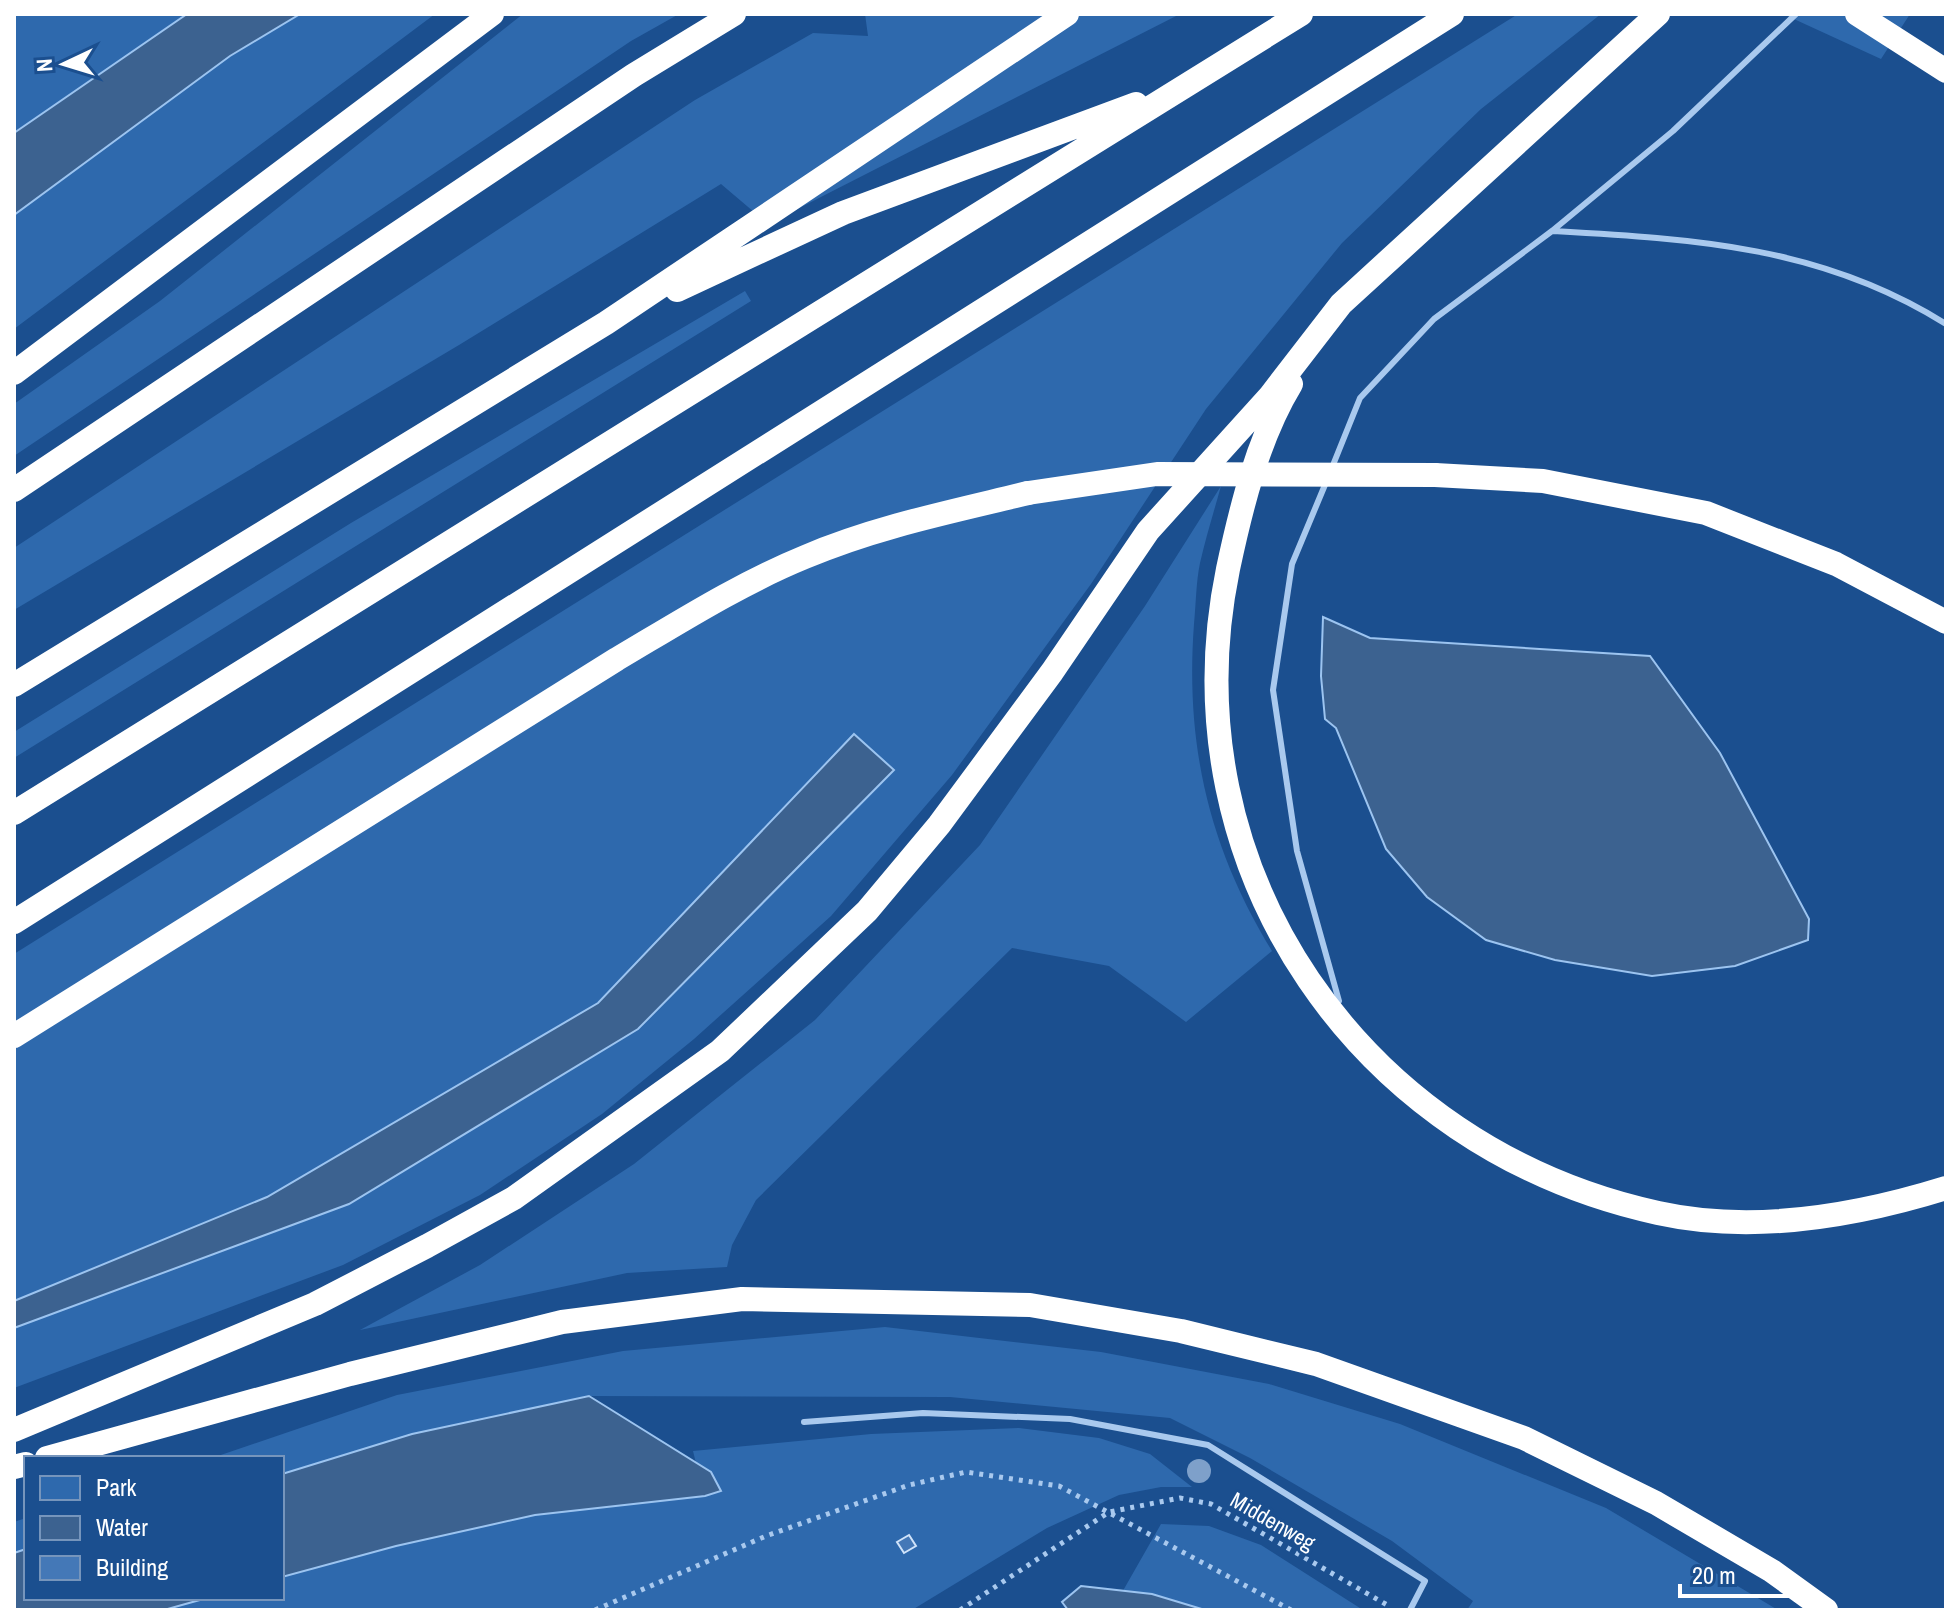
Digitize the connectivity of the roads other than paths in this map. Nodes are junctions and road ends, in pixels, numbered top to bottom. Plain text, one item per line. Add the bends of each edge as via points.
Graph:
1 (492, 14) edge
2 (734, 14) edge
3 (1067, 14) edge
4 (1301, 14) edge
5 (1452, 14) edge
6 (1658, 14) edge
7 (1796, 14) edge
8 (1857, 14) edge
9 (1946, 71) edge
10 (1183, 87) junction
11 (1552, 231) junction
12 (1341, 304) junction
13 (606, 323) junction
14 (1946, 324) edge
15 (14, 373) edge
16 (14, 490) edge
17 (1946, 622) edge
18 (14, 685) edge
19 (14, 813) edge
20 (14, 922) edge
21 (1348, 1035) junction
22 (14, 1036) edge
23 (1946, 1188) edge
24 (804, 1422) dead end
25 (14, 1430) edge
26 (54, 1456) edge
27 (1410, 1610) edge
28 (1826, 1610) edge

1 - 15 highway
2 - 16 highway via 634,75
3 - 13 highway
4 - 10 highway
5 - 20 highway
6 - 12 highway
7 - 11 lane via 1673,131
8 - 9 highway
10 - 13 highway via 843,213
10 - 19 highway
11 - 14 lane via 1688,238 1802,260 1913,304
11 - 21 lane via 1434,319 1360,398 1292,564 1273,690 1297,851
12 - 21 highway via 1283,397 1256,466 1233,546 1216,657 1222,750 1252,877 1281,937
12 - 25 highway via 1270,396 1148,531 939,825 867,911 720,1051 514,1198 427,1246 315,1304
13 - 18 highway
17 - 22 highway, bridge via 1836,564 1706,513 1543,481 1435,475 1157,474 1028,493 806,556 718,600
21 - 23 highway via 1418,1099 1531,1172 1661,1214 1733,1221 1810,1219 1895,1204
24 - 27 lane via 923,1413 1070,1419 1208,1445 1425,1581
26 - 28 highway via 562,1322 742,1299 1030,1305 1181,1331 1316,1364 1524,1438 1656,1503 1772,1571

